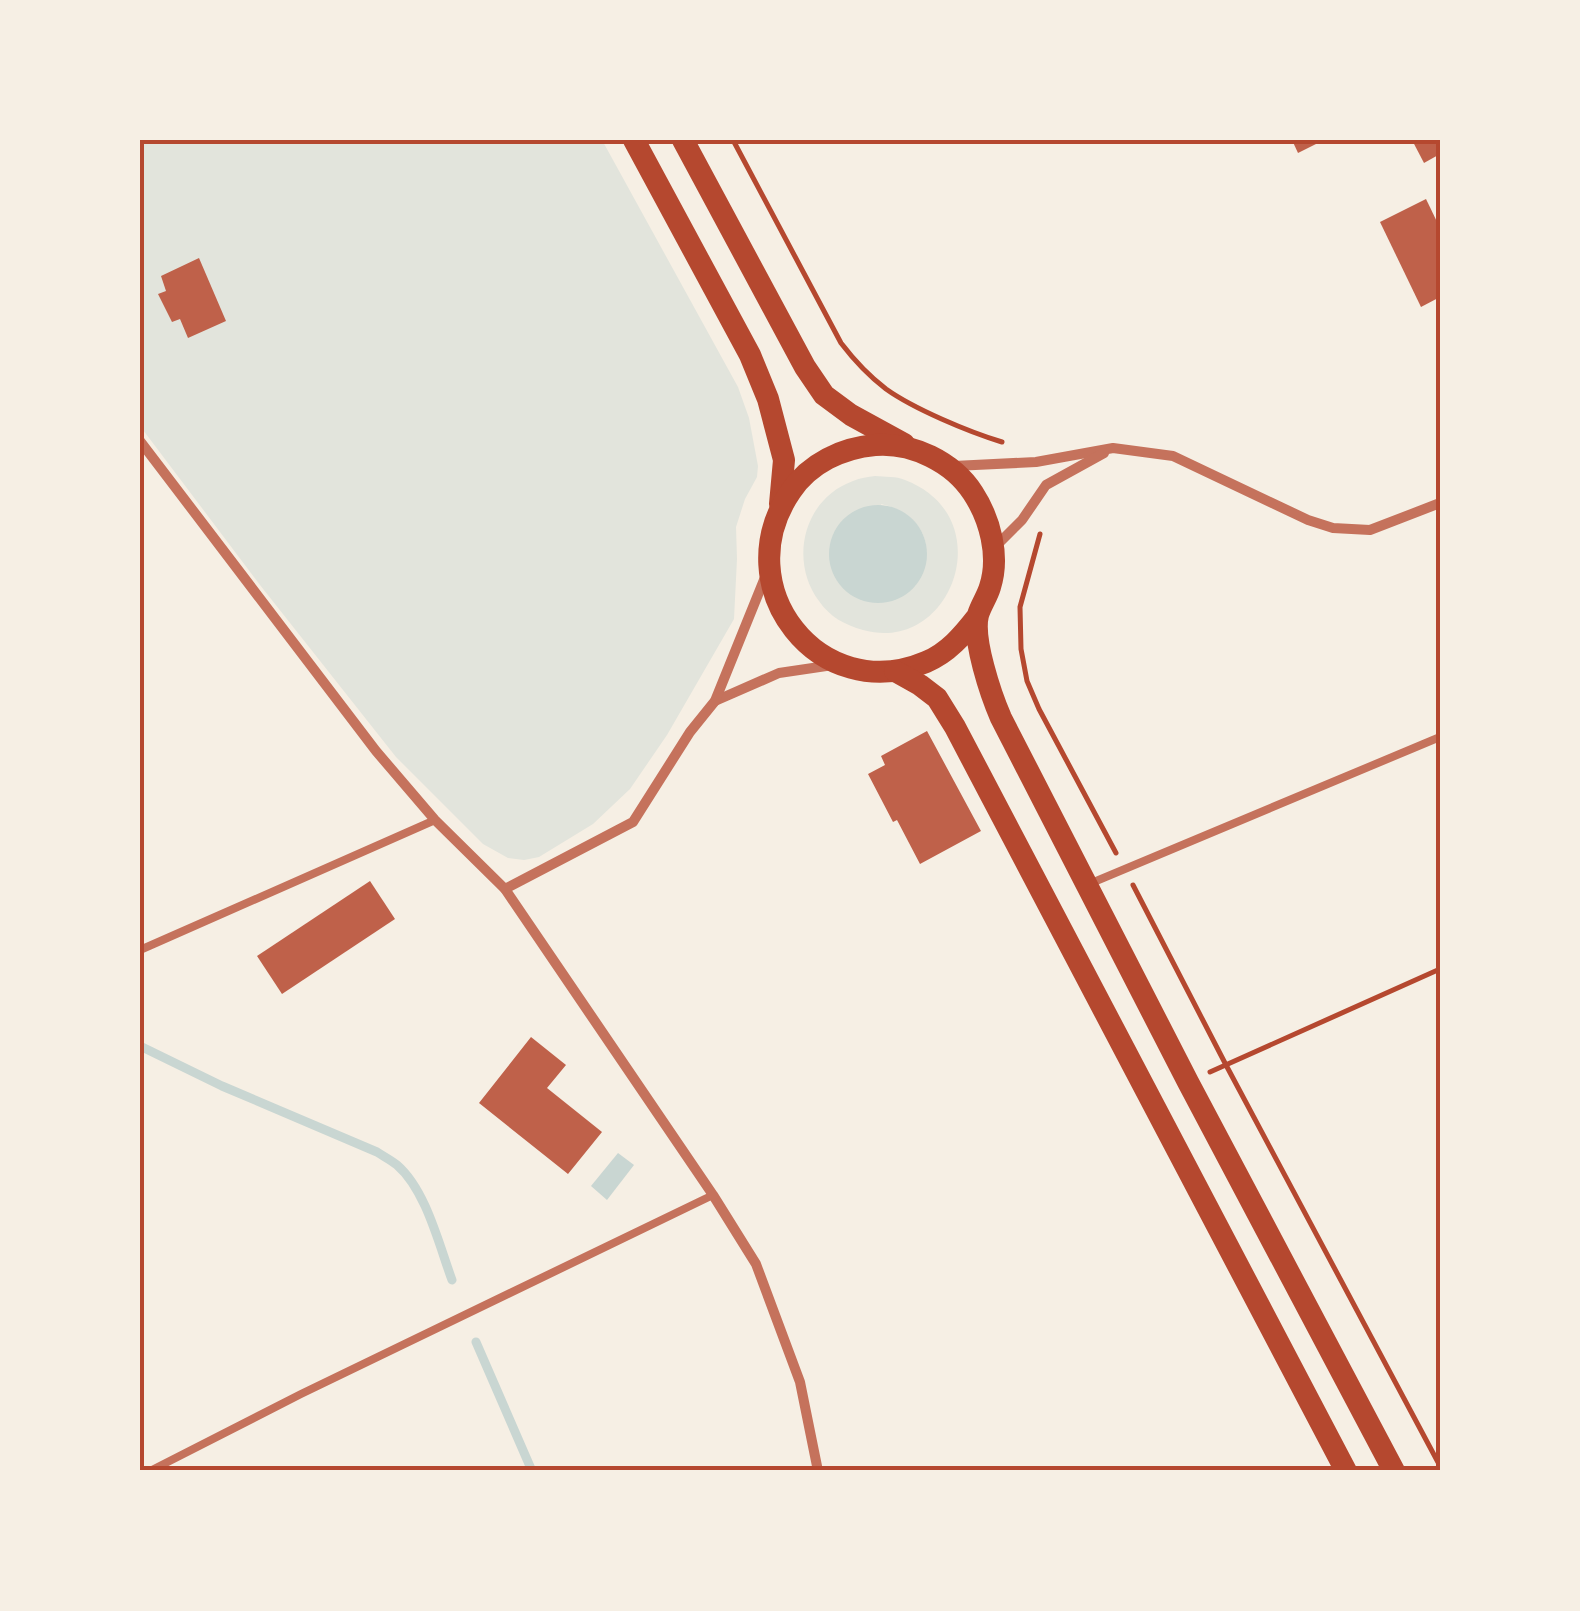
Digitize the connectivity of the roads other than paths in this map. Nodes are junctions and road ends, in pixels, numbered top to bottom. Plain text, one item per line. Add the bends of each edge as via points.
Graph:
1 (634, 140) edge
2 (683, 140) edge
3 (140, 441) edge
4 (1113, 448) junction
5 (911, 449) junction
6 (948, 467) junction
7 (1440, 502) edge
8 (780, 507) junction
9 (993, 549) junction
10 (768, 569) junction
11 (977, 618) junction
12 (840, 664) junction
13 (895, 671) junction
14 (715, 700) junction
15 (1440, 736) edge
16 (435, 820) junction
17 (1088, 885) junction
18 (504, 890) junction
19 (140, 950) edge
20 (712, 1195) junction
21 (150, 1471) edge
22 (818, 1471) edge
23 (1346, 1471) edge
24 (1394, 1471) edge

1 - 8 main road via 768,399 784,460
2 - 5 main road via 824,394
3 - 16 street
4 - 6 street via 1036,462
4 - 7 street via 1172,456 1333,528 1370,530
4 - 9 street via 1046,485
5 - 6 main road
5 - 8 main road via 850,448 797,481
6 - 9 main road via 971,490
8 - 10 main road
9 - 11 main road via 990,586
10 - 12 main road via 791,626
10 - 14 street
11 - 13 main road via 956,644
11 - 17 main road via 996,706
12 - 13 main road
12 - 14 street via 779,674
13 - 23 main road via 937,698 955,727
14 - 18 street via 633,822
15 - 17 lane
16 - 18 street
16 - 19 lane
17 - 24 main road
18 - 20 street
20 - 21 lane
20 - 22 street via 756,1264 800,1382

